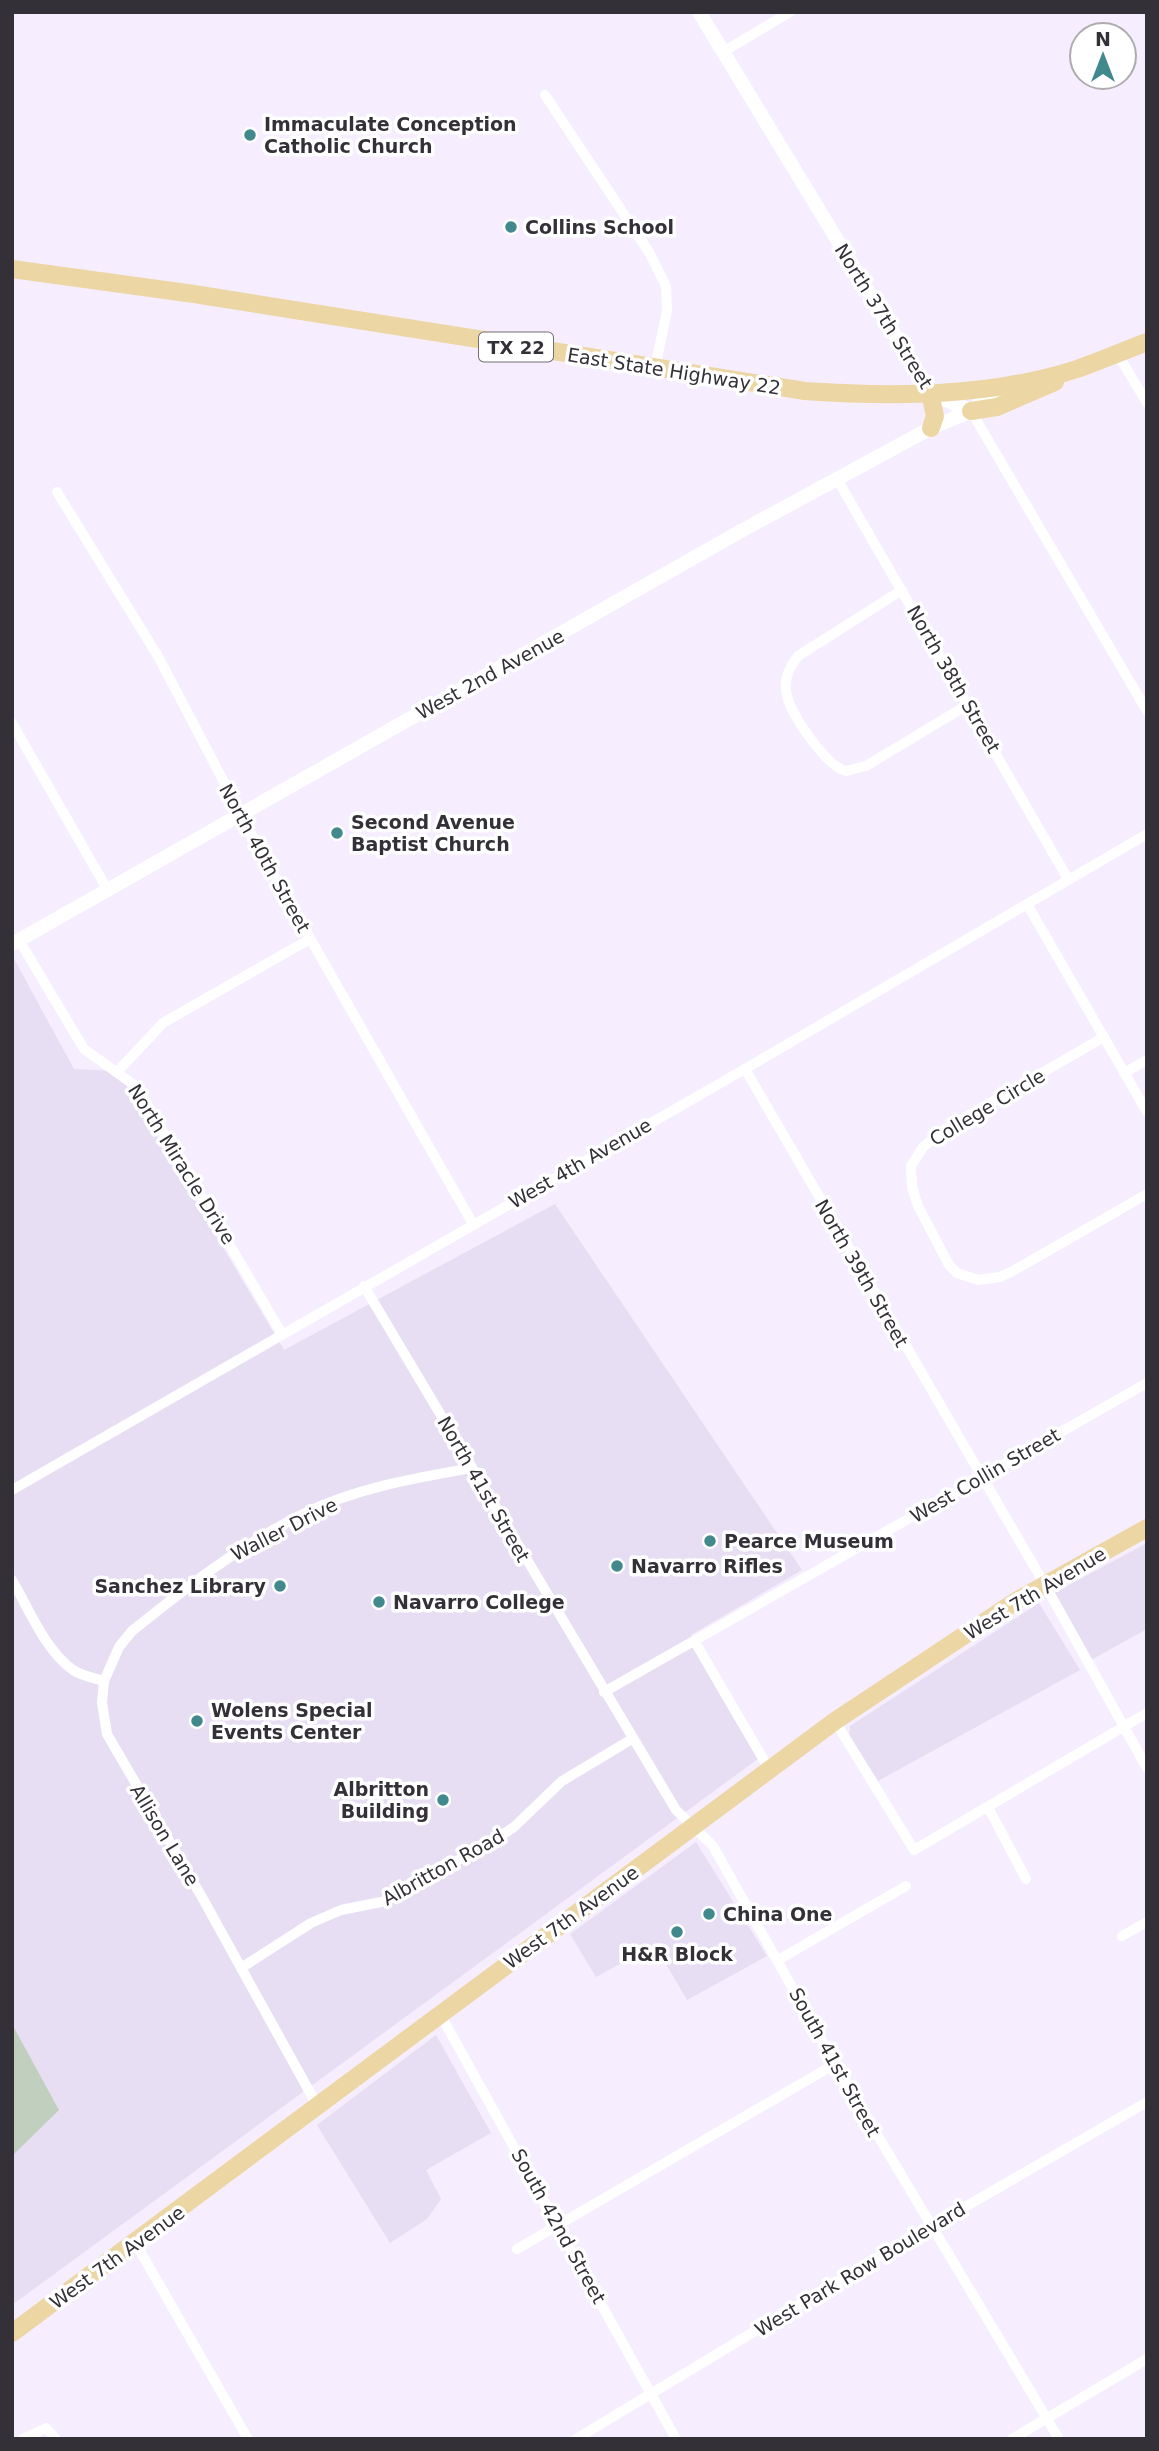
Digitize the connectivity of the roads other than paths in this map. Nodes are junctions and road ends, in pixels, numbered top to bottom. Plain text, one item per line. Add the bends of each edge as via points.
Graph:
1 (699, 12) edge
2 (790, 12) edge
3 (723, 52) junction
4 (545, 95) dead end
5 (12, 269) edge
6 (1147, 342) edge
7 (1117, 353) junction
8 (655, 368) junction
9 (1076, 370) junction
10 (1002, 385) junction
11 (930, 393) junction
12 (1147, 403) edge
13 (971, 411) junction
14 (931, 428) junction
15 (837, 479) junction
16 (57, 492) dead end
17 (902, 590) junction
18 (969, 704) junction
19 (1147, 711) edge
20 (12, 723) edge
21 (240, 813) junction
22 (1147, 834) edge
23 (1068, 879) junction
24 (107, 889) junction
25 (1027, 904) junction
26 (310, 939) junction
27 (16, 942) edge
28 (1104, 1037) junction
29 (1147, 1060) edge
30 (745, 1069) junction
31 (118, 1071) junction
32 (1124, 1073) junction
33 (1147, 1111) edge
34 (1147, 1194) edge
35 (473, 1224) junction
36 (364, 1286) junction
37 (282, 1334) junction
38 (1147, 1383) edge
39 (472, 1468) junction
40 (981, 1476) junction
41 (12, 1490) edge
42 (1147, 1528) edge
43 (12, 1580) edge
44 (1045, 1585) junction
45 (695, 1642) junction
46 (104, 1681) junction
47 (604, 1692) junction
48 (1147, 1713) edge
49 (835, 1721) junction
50 (1124, 1727) junction
51 (632, 1739) junction
52 (1147, 1768) edge
53 (769, 1769) junction
54 (988, 1807) junction
55 (692, 1829) junction
56 (1026, 1879) dead end
57 (906, 1886) dead end
58 (1147, 1922) edge
59 (1122, 1937) dead end
60 (778, 1960) junction
61 (241, 1968) junction
62 (440, 2014) junction
63 (835, 2064) junction
64 (1147, 2102) edge
65 (318, 2107) junction
66 (560, 2226) junction
67 (930, 2227) junction
68 (136, 2244) junction
69 (517, 2249) dead end
70 (12, 2333) edge
71 (1147, 2359) edge
72 (650, 2394) junction
73 (1047, 2418) junction
74 (23, 2439) edge
75 (56, 2439) edge
76 (248, 2439) edge
77 (576, 2439) edge
78 (676, 2439) edge
79 (1012, 2439) edge
80 (1059, 2439) edge

1 - 3 street, North 37th Street
2 - 3 street
3 - 11 street, North 37th Street
4 - 8 street via 666,286 667,311
5 - 8 main road, East State Highway 22 / TX 22
6 - 7 main road, TX 22
7 - 9 main road, East State Highway 22 / TX 22
7 - 12 street
8 - 11 main road, East State Highway 22 / TX 22 via 805,391 869,396
9 - 10 main road, East State Highway 22 / TX 22
9 - 13 main road via 997,407
10 - 11 main road, East State Highway 22 / TX 22
10 - 13 street, West 2nd Avenue
11 - 13 street, North 37th Street
11 - 14 main road via 935,416
13 - 14 street, West 2nd Avenue
13 - 19 street
14 - 15 street, West 2nd Avenue
15 - 17 street, North 38th Street
15 - 21 street, West 2nd Avenue
16 - 21 street, North 40th Street via 159,659
17 - 18 street, North 38th Street
17 - 18 street via 798,656 786,684 792,709 828,762 846,771 866,766
18 - 23 street, North 38th Street
20 - 24 street
21 - 24 street, West 2nd Avenue
21 - 26 street, North 40th Street
22 - 23 street, West 4th Avenue
23 - 25 street, West 4th Avenue
24 - 27 street, West 2nd Avenue
25 - 28 street
25 - 30 street, West 4th Avenue
26 - 31 street via 163,1023
26 - 35 street, North 40th Street
27 - 31 street, North Miracle Drive via 84,1049
28 - 32 street
28 - 34 street, College Circle via 947,1128 923,1147 911,1166 912,1187 943,1257 957,1273 978,1280 1013,1271
29 - 32 street
30 - 35 street, West 4th Avenue
30 - 40 street, North 39th Street
31 - 37 street, North Miracle Drive via 137,1087
32 - 33 street
35 - 36 street, West 4th Avenue
36 - 37 street, West 4th Avenue
36 - 39 street, North 41st Street
37 - 41 street, West 4th Avenue
38 - 40 street, West Collin Street
39 - 46 street, Waller Drive via 342,1499 235,1552 132,1631 119,1647
39 - 47 street, North 41st Street
40 - 44 street, North 39th Street
40 - 45 street, West Collin Street
42 - 44 main road, West 7th Avenue
43 - 46 street via 60,1656 73,1669
44 - 49 main road, West 7th Avenue
44 - 50 street, North 39th Street
45 - 47 street, West Collin Street
45 - 53 street
46 - 61 street, Allison Lane via 102,1717 107,1734
47 - 51 street, South 41st Street
48 - 50 street
49 - 53 main road, West 7th Avenue
49 - 54 street via 914,1850
50 - 52 street, North 39th Street
50 - 54 street
51 - 55 street, South 41st Street
51 - 61 street, Albritton Road via 562,1781 499,1837 386,1901 341,1910 311,1923
53 - 55 main road, West 7th Avenue
54 - 56 street
55 - 60 street, South 41st Street via 713,1846
55 - 62 main road, West 7th Avenue
57 - 60 street
58 - 59 street
60 - 63 street, South 41st Street
61 - 65 street, Allison Lane
62 - 65 main road, West 7th Avenue
62 - 66 street, South 42nd Street
63 - 66 street
63 - 67 street, South 41st Street
64 - 67 street, West Park Row Boulevard
65 - 68 main road, West 7th Avenue
66 - 69 street
66 - 72 street, South 42nd Street
67 - 72 street, West Park Row Boulevard
67 - 73 street, South 41st Street
68 - 70 main road, West 7th Avenue
68 - 76 street
71 - 73 street
72 - 77 street, West Park Row Boulevard
72 - 78 street, South 42nd Street
73 - 79 street
73 - 80 street, South 41st Street
74 - 75 street via 46,2428

